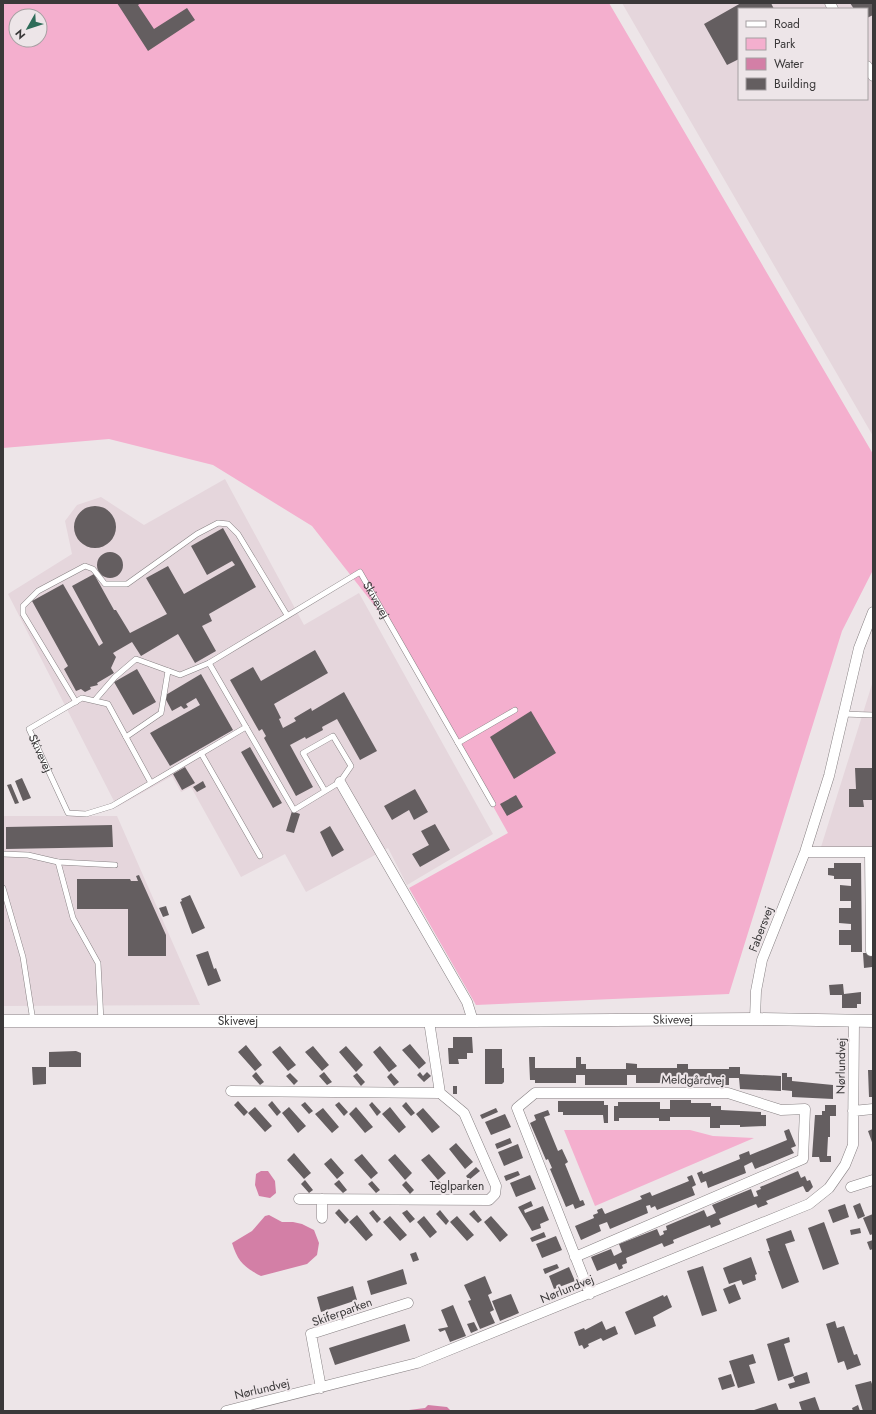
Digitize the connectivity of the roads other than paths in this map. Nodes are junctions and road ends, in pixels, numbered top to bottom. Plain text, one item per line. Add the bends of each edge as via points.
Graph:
1 (873, 612) edge
2 (287, 615) junction
3 (209, 663) junction
4 (168, 671) junction
5 (95, 700) junction
6 (76, 702) junction
7 (515, 710) dead end
8 (842, 714) junction
9 (873, 715) edge
10 (246, 727) junction
11 (126, 737) junction
12 (458, 743) junction
13 (201, 753) junction
14 (340, 782) junction
15 (151, 783) junction
16 (325, 791) junction
17 (493, 804) dead end
18 (805, 852) junction
19 (871, 852) edge
20 (3, 854) edge
21 (260, 856) dead end
22 (58, 862) junction
23 (116, 865) dead end
24 (3, 888) edge
25 (871, 951) dead end
26 (755, 1019) junction
27 (3, 1021) edge
28 (33, 1021) junction
29 (101, 1021) junction
30 (429, 1021) junction
31 (473, 1021) junction
32 (854, 1021) junction
33 (873, 1021) edge
34 (231, 1091) dead end
35 (440, 1093) junction
36 (873, 1109) edge
37 (853, 1111) junction
38 (873, 1180) edge
39 (851, 1187) dead end
40 (299, 1199) dead end
41 (322, 1199) junction
42 (322, 1218) dead end
43 (575, 1257) junction
44 (590, 1294) junction
45 (408, 1303) dead end
46 (321, 1388) junction
47 (226, 1411) edge

1 - 8 street, Fabersvej via 859,648
2 - 3 lane, Skivevej
2 - 6 lane via 238,534 228,524 218,524 197,534 126,584 105,584 93,569 85,566 38,591 23,606 23,614
2 - 12 lane, Skivevej via 360,572
3 - 4 lane, Skivevej via 180,675
3 - 10 lane
4 - 5 lane, Skivevej via 136,659 115,677
4 - 11 lane via 161,713
5 - 6 lane, Skivevej via 82,698
5 - 11 lane via 108,704
6 - 15 lane, Skivevej via 30,729 68,812 86,814 112,806
7 - 12 lane
8 - 9 lane
8 - 18 street, Fabersvej via 829,776
10 - 13 lane, Skivevej
10 - 16 lane via 294,810
11 - 15 lane
12 - 17 lane, Skivevej
13 - 15 lane, Skivevej
13 - 21 lane
14 - 16 lane
14 - 16 lane via 351,766 333,736 304,753
14 - 31 street via 467,1002
18 - 19 street
18 - 26 street, Fabersvej via 762,960 756,991
19 - 25 street
20 - 22 lane via 28,855
22 - 23 lane
22 - 29 lane via 73,918 98,963
24 - 28 lane via 23,957
26 - 31 street, Skivevej
26 - 32 street, Skivevej
27 - 28 street, Skivevej
28 - 29 street, Skivevej
29 - 30 street, Skivevej
30 - 31 street, Skivevej
30 - 35 street
32 - 33 street, Skivevej
32 - 37 street, Nørlundvej
34 - 35 street
35 - 41 street, Teglparken via 464,1113 496,1186 495,1194 489,1200
36 - 37 street, Nørlundvej
37 - 44 street, Nørlundvej via 853,1145 844,1165 829,1188 809,1204
38 - 39 street
40 - 41 street, Teglparken
41 - 42 street
43 - 43 street, Meldgårdvej via 803,1159 805,1109 781,1110 728,1093 535,1093 517,1108
43 - 44 street, Meldgårdvej
44 - 46 street, Nørlundvej via 417,1364
45 - 46 street, Skiferparken via 311,1334
46 - 47 street, Nørlundvej

